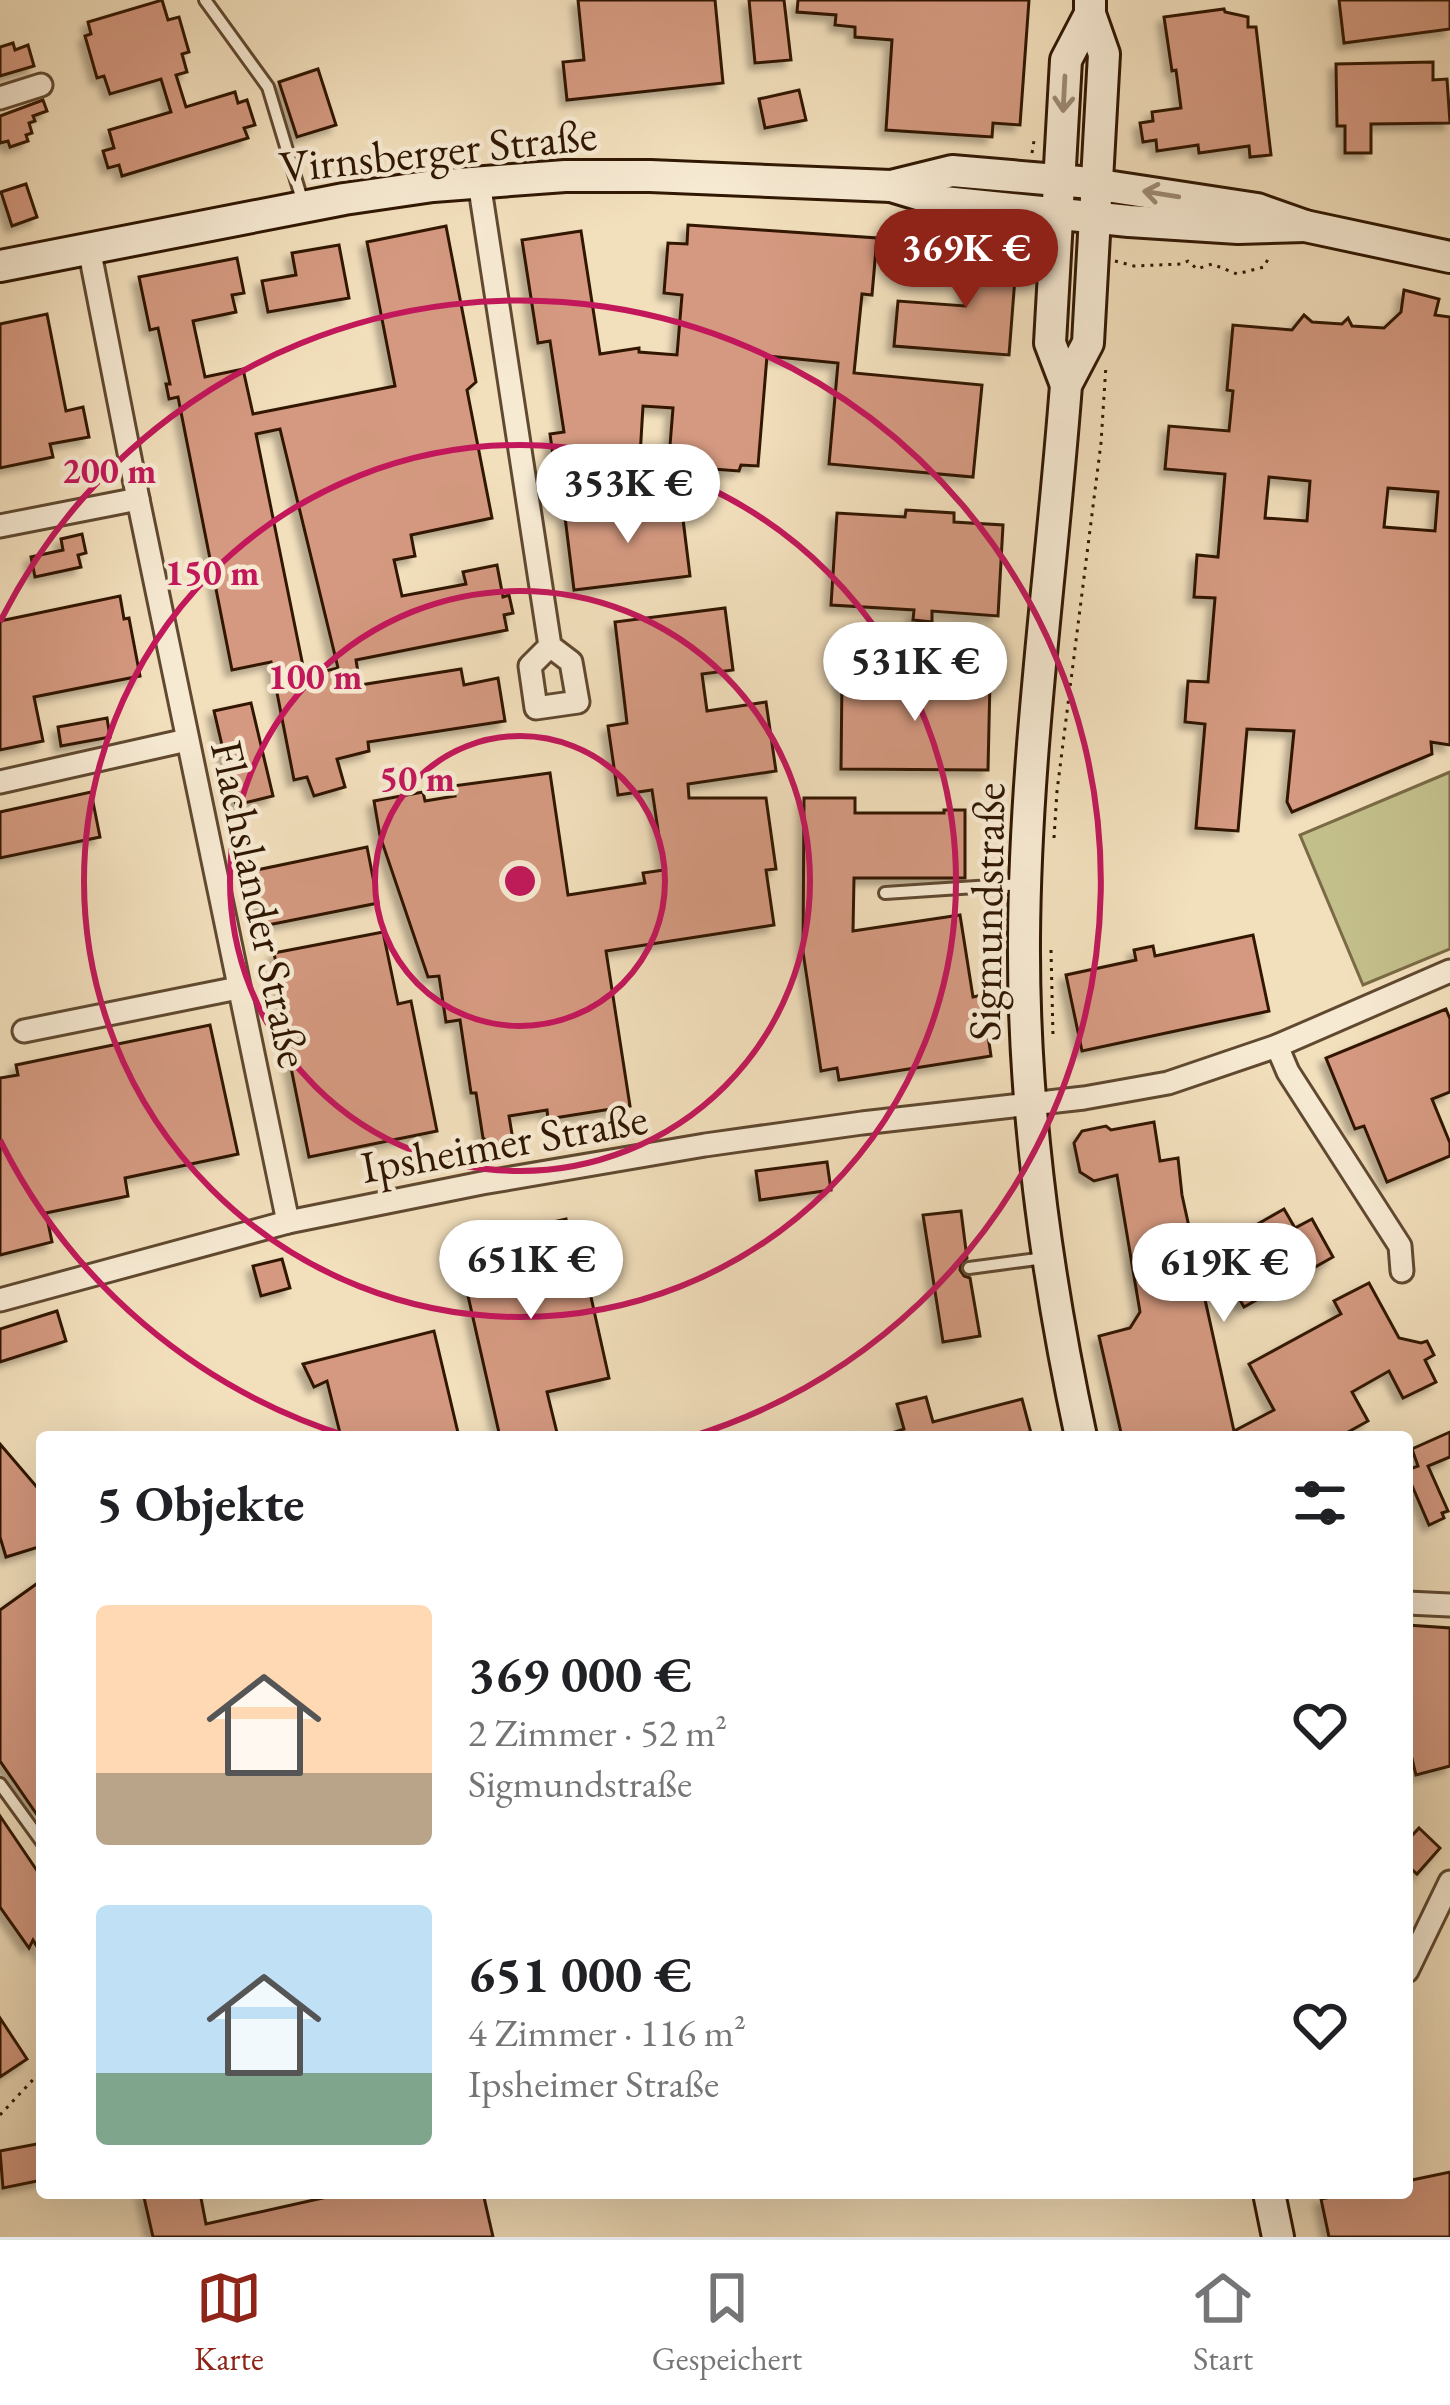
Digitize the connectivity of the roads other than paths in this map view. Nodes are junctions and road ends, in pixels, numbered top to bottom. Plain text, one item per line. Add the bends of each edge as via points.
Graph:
1 (205, 0) edge
2 (1090, 7) edge
3 (41, 85) dead end
4 (0, 98) edge
5 (1059, 179) junction
6 (479, 182) junction
7 (1098, 184) junction
8 (891, 186) junction
9 (304, 206) junction
10 (1057, 213) junction
11 (1096, 217) junction
12 (1305, 226) junction
13 (89, 248) junction
14 (1448, 251) edge
15 (0, 266) edge
16 (1066, 386) junction
17 (137, 500) junction
18 (0, 526) edge
19 (550, 646) dead end
20 (187, 740) junction
21 (0, 782) edge
22 (1025, 884) junction
23 (885, 893) dead end
24 (1450, 970) edge
25 (238, 988) junction
26 (24, 1031) dead end
27 (1277, 1046) junction
28 (1031, 1104) junction
29 (288, 1222) junction
30 (1048, 1258) junction
31 (969, 1268) dead end
32 (1402, 1271) dead end
33 (0, 1300) edge
34 (1080, 1431) edge
35 (1413, 1603) edge
36 (1450, 1605) edge
37 (0, 1784) edge
38 (36, 1834) edge
39 (1450, 1882) edge
40 (1413, 1959) edge
41 (1270, 2199) edge
42 (1278, 2237) edge

1 - 9 lane via 268,87
2 -> 5 main road, Sigmundstraße via 1066,60
2 - 7 main road, Sigmundstraße via 1104,54
3 - 4 street
5 - 7 main road, Virnsberger Straße
5 - 8 main road, Virnsberger Straße via 952,171
5 - 10 main road, Sigmundstraße
6 - 8 main road, Virnsberger Straße via 618,175
6 - 9 main road, Virnsberger Straße
6 - 19 street
7 - 11 main road, Sigmundstraße
12 -> 7 main road, Virnsberger Straße via 1257,209
8 - 10 main road, Virnsberger Straße via 944,202
9 - 13 main road, Virnsberger Straße
10 - 11 main road, Virnsberger Straße
10 - 16 main road, Sigmundstraße via 1049,344
11 - 12 main road, Virnsberger Straße
11 - 16 main road, Sigmundstraße via 1088,343
12 - 14 main road, Virnsberger Straße
13 - 15 main road, Virnsberger Straße
13 - 17 street, Flachslander Straße
16 - 22 main road, Sigmundstraße
17 - 18 street
17 - 20 street, Flachslander Straße
20 - 21 street
20 - 25 street, Flachslander Straße
22 - 23 lane
22 - 28 main road, Sigmundstraße
24 - 27 street, Ipsheimer Straße
25 - 26 street
25 - 29 street, Flachslander Straße
27 - 28 street, Ipsheimer Straße via 1168,1083
27 - 32 street via 1400,1246
28 - 29 street, Ipsheimer Straße via 705,1145
28 - 30 main road, Sigmundstraße
29 - 33 street, Ipsheimer Straße
30 - 31 lane
30 - 34 main road, Sigmundstraße
35 - 36 street
37 - 38 lane
39 - 40 street
41 - 42 main road

